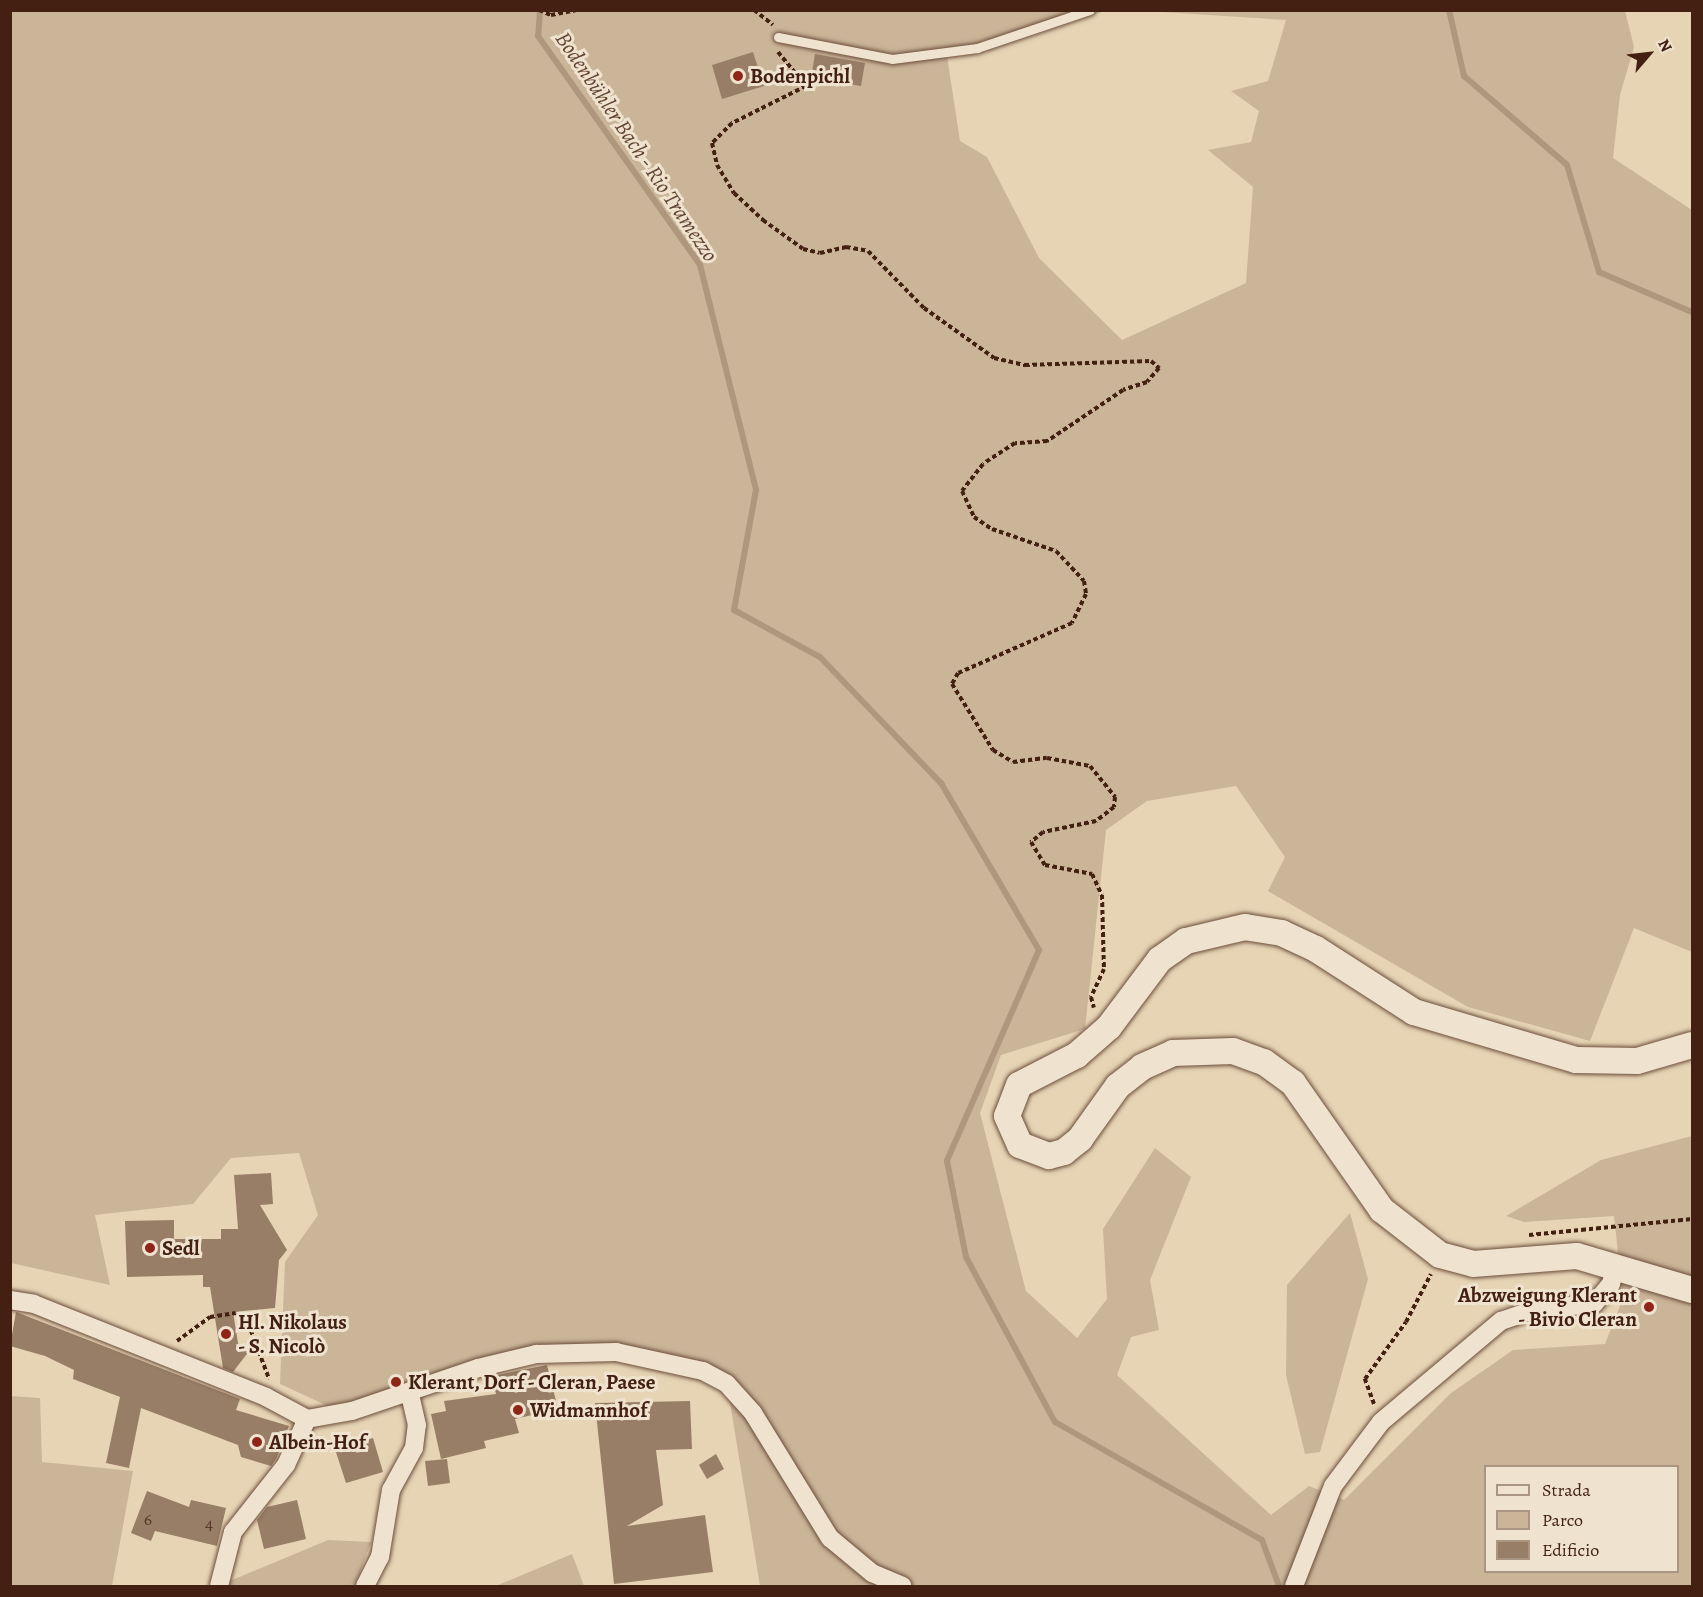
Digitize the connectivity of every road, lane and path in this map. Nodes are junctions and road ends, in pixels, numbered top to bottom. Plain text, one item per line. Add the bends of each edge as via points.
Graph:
1 (539, 10) edge
2 (576, 10) edge
3 (754, 10) edge
4 (1090, 10) edge
5 (778, 37) junction
6 (1109, 1027) junction
7 (1692, 1045) edge
8 (1440, 1255) junction
9 (1616, 1268) junction
10 (1692, 1290) edge
11 (10, 1300) edge
12 (158, 1356) junction
13 (410, 1394) junction
14 (266, 1397) junction
15 (307, 1419) junction
16 (1381, 1422) junction
17 (219, 1587) edge
18 (365, 1587) edge
19 (903, 1587) edge
20 (1294, 1587) edge

1 - 2 path via 551,15
3 - 5 path via 775,27
4 - 5 lane via 976,48 892,59
5 - 6 path via 778,52 806,86 732,123 712,143 734,193 763,220 803,249 820,254 846,247 868,251 924,308 994,358 1025,365 1151,361 1159,368 1147,382 1123,390 1047,441 1015,443 983,464 962,491 974,517 992,529 1056,551 1084,581 1086,594 1072,622 958,673 952,684 993,750 1012,762 1047,758 1090,766 1115,797 1114,807 1096,821 1043,832 1031,842 1045,865 1092,874 1102,895 1104,969 1091,997 1095,1015
6 - 7 street via 1160,958 1186,940 1245,927 1282,933 1316,949 1414,1012 1576,1059 1637,1061
6 - 8 street via 1077,1055 1019,1085 1008,1116 1020,1145 1048,1156 1064,1152 1080,1139 1118,1086 1142,1067 1173,1053 1233,1051 1264,1062 1293,1083 1382,1210
8 - 9 street via 1473,1264 1577,1256
8 - 16 path via 1406,1322 1365,1379
9 - 10 street
9 - 16 street via 1611,1284 1594,1304 1536,1309 1501,1321
11 - 12 street via 34,1304
12 - 14 street
12 - 14 path via 210,1317 236,1313 248,1323 269,1377
13 - 15 street
13 - 18 street via 417,1425 414,1449 391,1490 380,1557
13 - 19 street via 478,1368 536,1354 616,1352 703,1371 727,1384 753,1413 830,1538 872,1573
14 - 15 street
15 - 17 street via 286,1465 233,1532
16 - 20 street via 1333,1486

